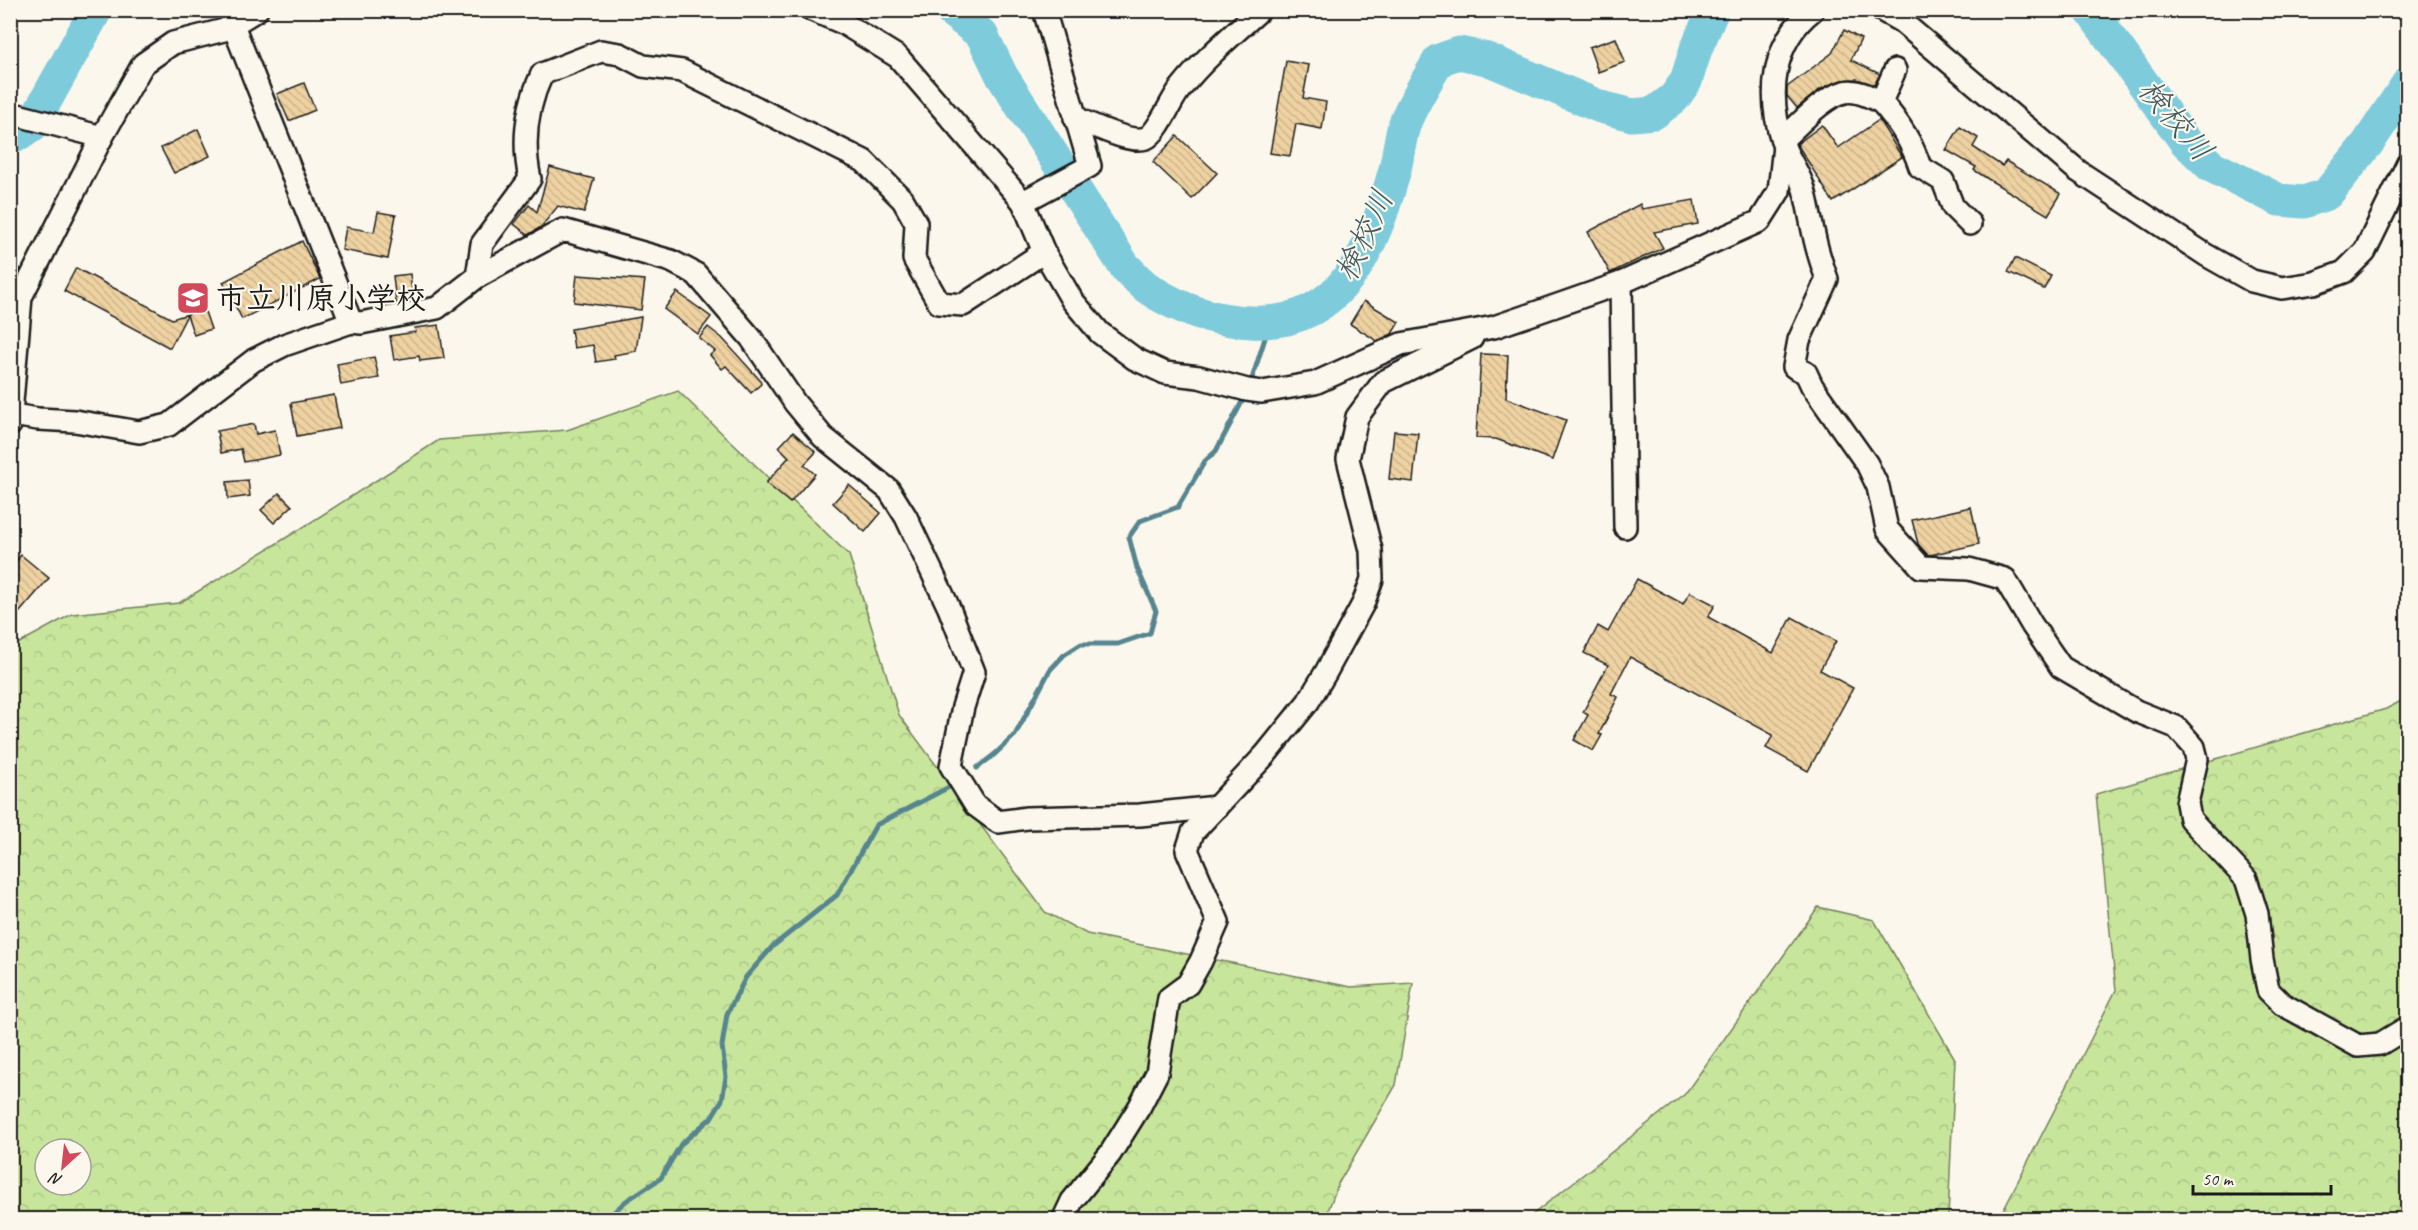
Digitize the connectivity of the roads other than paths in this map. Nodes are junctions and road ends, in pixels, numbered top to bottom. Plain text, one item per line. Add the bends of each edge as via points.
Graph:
1 (257, 10) edge
2 (812, 10) edge
3 (1044, 10) edge
4 (1260, 10) edge
5 (1813, 10) edge
6 (1881, 10) edge
7 (233, 25) junction
8 (1895, 70) dead end
9 (1881, 102) junction
10 (10, 113) edge
11 (1075, 118) junction
12 (102, 137) junction
13 (1783, 143) junction
14 (2408, 163) edge
15 (1023, 202) junction
16 (1970, 224) dead end
17 (1044, 252) junction
18 (477, 277) junction
19 (1621, 283) junction
20 (351, 322) junction
21 (1494, 327) junction
22 (11, 420) edge
23 (1625, 527) dead end
24 (1217, 807) junction
25 (2408, 1027) edge
26 (1063, 1220) edge

1 - 7 street
2 - 15 street via 843,22 898,57
3 - 11 street
4 - 11 street via 1180,89 1147,137 1125,137
5 - 13 street via 1786,39 1778,61 1773,106
6 - 14 street via 1902,21 2078,171 2206,255 2252,280 2282,288 2314,283 2344,272 2365,251
7 - 12 street via 173,43 143,64
7 - 20 street
8 - 9 street
9 - 13 street via 1847,91 1830,97
9 - 16 street via 1895,118 1920,167 1942,181 1953,207
10 - 12 street
11 - 15 street via 1090,166
12 - 22 street via 21,297
13 - 19 street via 1779,191 1760,221
13 - 25 street via 1803,186 1827,279 1799,340 1794,367 1806,373 1867,464 1878,487 1887,529 1922,567 1969,568 2005,579 2061,667 2187,736 2197,759 2187,803 2190,819 2246,879 2257,914 2268,990 2282,1004 2358,1046 2380,1044
15 - 17 street
17 - 18 street via 963,305 939,303 914,259 916,223 903,200 864,161 682,71 644,66 620,54 602,51 542,74 531,98 525,154 530,179 482,244
17 - 21 street via 1072,300 1100,333 1135,359 1165,373 1247,390 1262,392 1315,383 1401,344
18 - 20 street via 437,308
18 - 24 street via 563,230 671,261 696,274 751,338 802,412 824,437 889,490 906,517 974,672 951,766 975,806 998,822
19 - 21 street
19 - 23 street
20 - 22 street via 284,345 254,360 169,425 139,432 75,421
21 - 24 street via 1383,382 1358,417 1348,459 1371,550 1372,579 1366,596 1308,702
24 - 26 street via 1193,832 1187,850 1218,922 1188,984 1168,998 1157,1073 1140,1106 1110,1154 1072,1201

